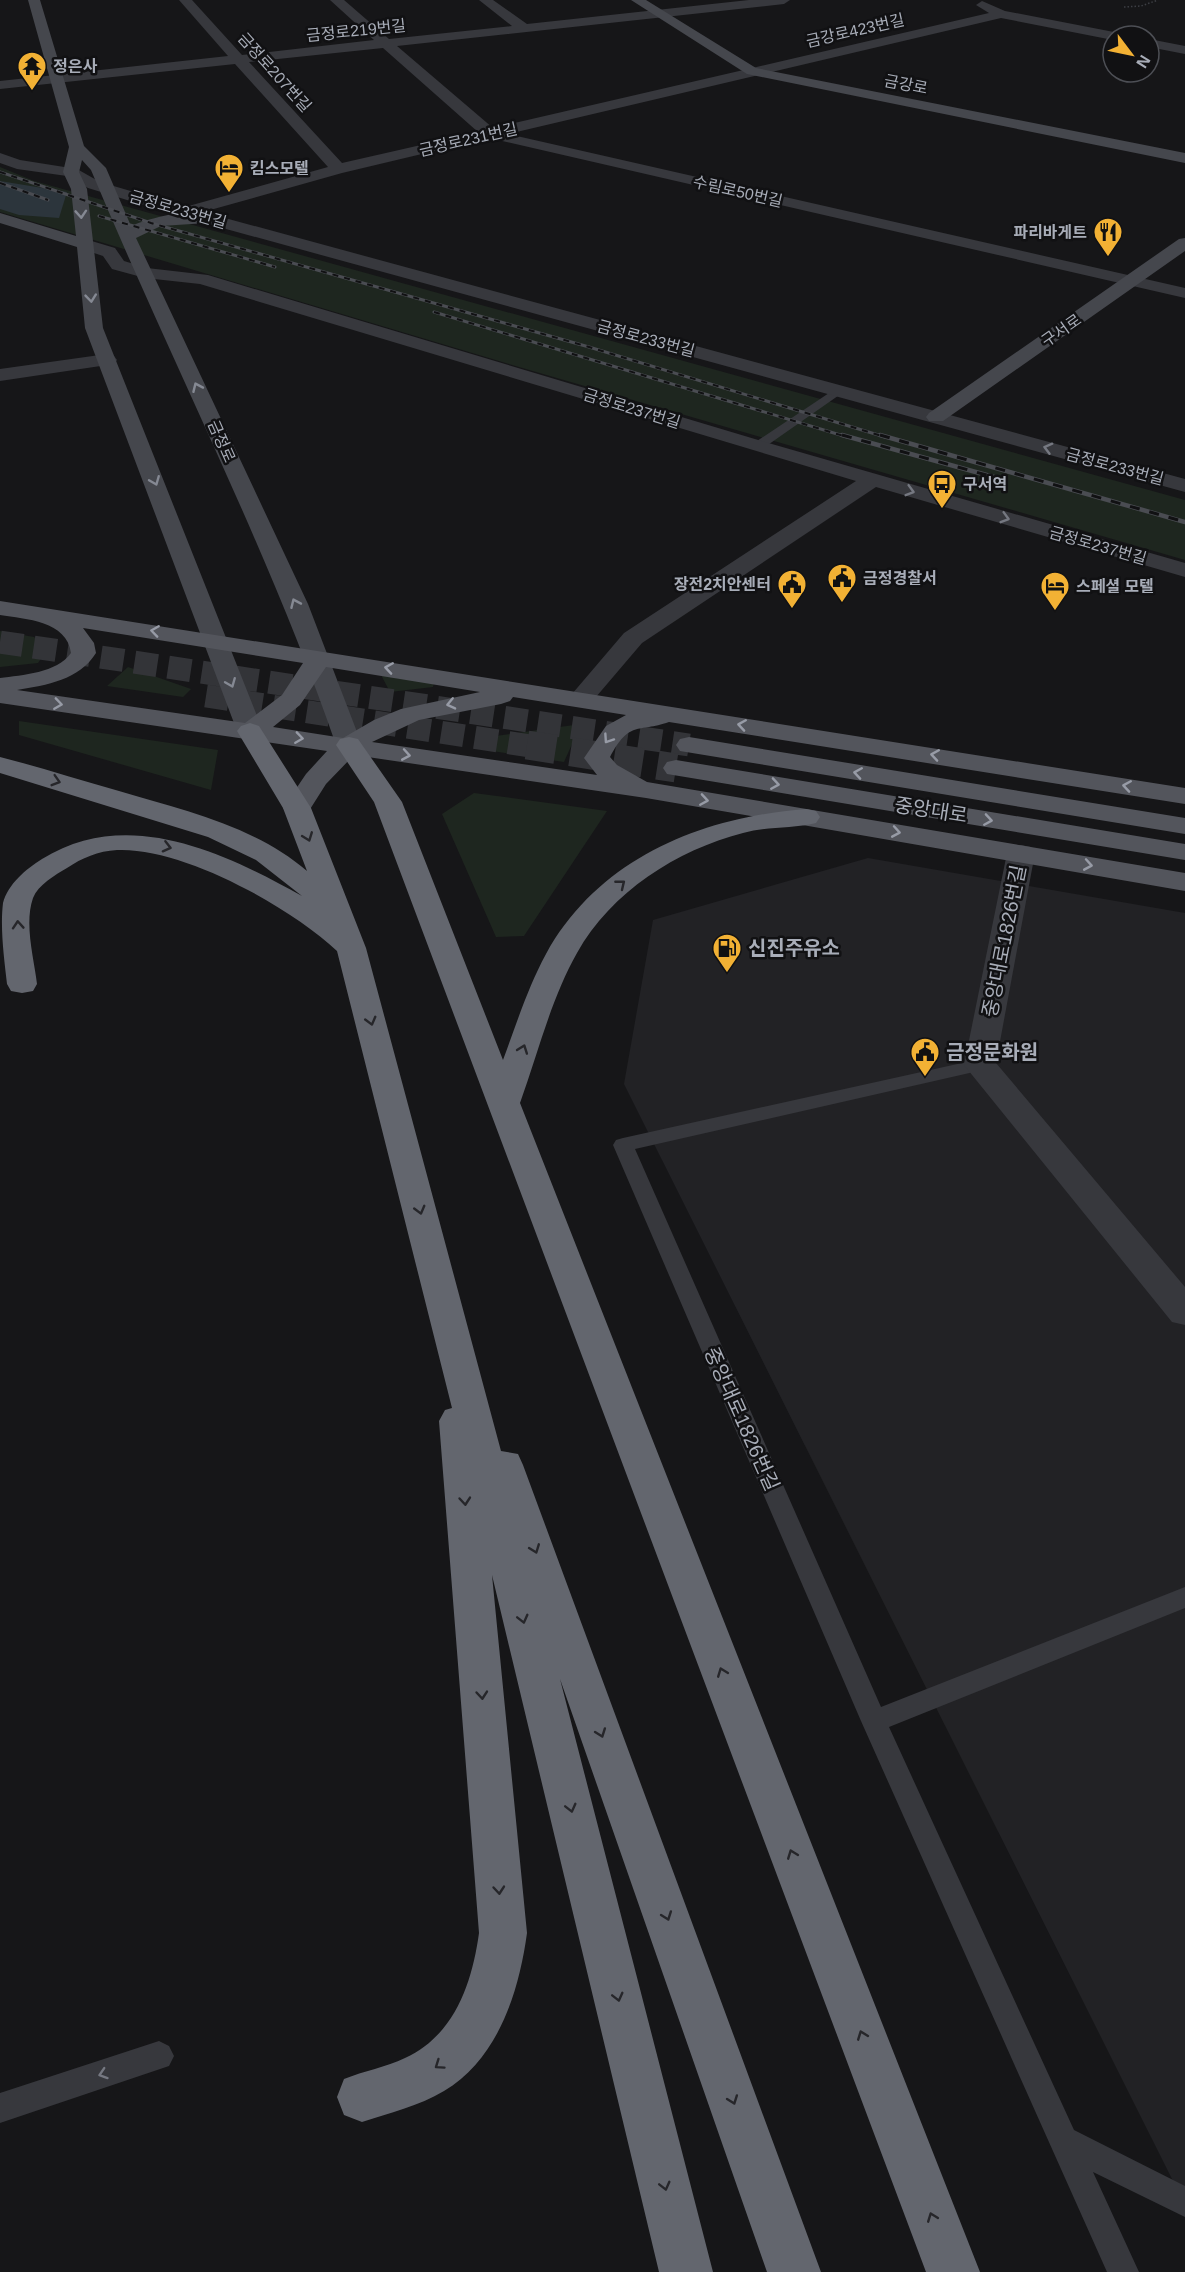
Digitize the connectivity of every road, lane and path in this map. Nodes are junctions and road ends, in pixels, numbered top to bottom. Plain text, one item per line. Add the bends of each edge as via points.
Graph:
1 (34, 0) edge
2 (184, 0) edge
3 (336, 0) edge
4 (485, 0) edge
5 (637, 0) edge
6 (784, 0) edge
7 (971, 0) edge
8 (659, 14) junction
9 (1001, 14) junction
10 (524, 28) junction
11 (1101, 33) edge
12 (385, 43) junction
13 (1161, 45) edge
14 (1185, 50) edge
15 (238, 59) junction
16 (752, 71) junction
17 (57, 79) junction
18 (0, 85) edge
19 (490, 134) junction
20 (77, 147) junction
21 (0, 158) edge
22 (1185, 158) edge
23 (338, 169) junction
24 (71, 172) junction
25 (109, 194) junction
26 (185, 212) junction
27 (0, 218) edge
28 (207, 218) junction
29 (84, 242) junction
30 (1185, 243) edge
31 (131, 246) junction
32 (145, 273) junction
33 (1131, 281) junction
34 (1185, 293) edge
35 (107, 360) junction
36 (0, 375) edge
37 (834, 394) junction
38 (936, 417) junction
39 (758, 446) junction
40 (872, 480) junction
41 (1185, 486) edge
42 (1185, 570) edge
43 (0, 608) edge
44 (47, 615) junction
45 (213, 640) junction
46 (318, 657) junction
47 (0, 685) edge
48 (530, 691) junction
49 (0, 695) edge
50 (581, 699) junction
51 (680, 716) junction
52 (250, 731) junction
53 (348, 745) junction
54 (0, 765) edge
55 (646, 790) junction
56 (1185, 796) edge
57 (297, 808) junction
58 (806, 817) junction
59 (1185, 826) edge
60 (1185, 852) edge
61 (1021, 853) junction
62 (1185, 882) edge
63 (351, 948) junction
64 (22, 984) dead end
65 (980, 1065) junction
66 (503, 1104) junction
67 (1185, 1312) edge
68 (448, 1317) junction
69 (1185, 1597) edge
70 (874, 1720) junction
71 (159, 2056) dead end
72 (362, 2097) dead end
73 (0, 2108) edge
74 (1060, 2139) junction
75 (1185, 2202) edge
76 (686, 2272) edge
77 (794, 2272) edge
78 (953, 2272) edge
79 (1123, 2272) edge

1 - 17 main road, 금정로
2 - 15 street, 금정로207번길
3 - 12 street, 수림로50번길
4 - 10 street
5 - 8 main road, 금강로
6 - 8 street, 금정로219번길
7 - 9 street
8 - 10 street, 금정로219번길
8 - 16 main road, 금강로
9 - 11 street
9 - 16 street, 금강로423번길
10 - 12 street, 금정로219번길
12 - 15 street, 금정로219번길
12 - 19 street, 수림로50번길
13 - 14 street
15 - 17 street, 금정로219번길
15 - 23 street, 금정로207번길
16 - 19 street, 금정로231번길
16 - 22 main road, 금강로
17 - 18 street, 금정로219번길
17 - 20 main road, 금정로
19 - 23 street, 금정로231번길
19 - 33 street, 수림로50번길
20 - 24 main road, 금정로
20 - 25 main road, 금정로 via 98,168
21 - 24 street, 금정로233번길
23 - 26 street, 금정로231번길
24 - 25 street, 금정로233번길
24 -> 29 main road via 80,189
25 - 26 street, 금정로233번길
25 - 31 main road, 금정로
26 - 28 street, 금정로233번길
27 - 29 main road
28 - 31 main road via 157,220
28 - 37 street, 금정로233번길
29 - 32 street, 금정로237번길 via 109,252 118,265
29 -> 35 main road via 94,328
30 - 33 main road, 구서로
31 - 32 main road, 금정로
32 - 39 street, 금정로237번길 via 202,279
46 -> 32 main road, 금정로
33 - 34 street, 수림로50번길
33 - 38 main road, 구서로
35 - 36 street
35 -> 45 main road via 191,573
37 - 38 street, 금정로233번길
37 - 39 lane
41 -> 38 street, 금정로233번길
39 - 40 street, 금정로237번길
40 -> 42 street, 금정로237번길
40 - 50 street via 633,638
43 - 44 main road
45 -> 44 main road
44 - 47 main road via 80,639 82,656 52,675
45 - 46 main road
45 -> 52 main road
48 -> 46 main road
46 - 52 main road via 304,687 269,720
46 - 53 main road, 금정로
48 - 50 main road
48 -> 53 main road via 475,699 406,716 373,728
49 -> 52 main road
50 - 51 main road
51 -> 55 main road via 636,718 610,733 597,758 608,771
56 -> 51 main road
52 -> 53 main road
52 - 57 highway
53 -> 55 main road
53 - 57 main road via 326,765
53 - 66 highway via 388,802
54 -> 63 highway via 189,821 257,847 310,888 329,909
55 -> 58 main road
57 -> 63 highway
58 -> 61 main road
66 -> 58 highway via 557,962 582,922 603,899 651,863 704,836 755,822
59 -> 60 main road, 중앙대로 via 683,757
61 -> 62 main road
61 - 65 street, 중앙대로1826번길
64 -> 63 highway via 16,906 26,886 66,856 114,842 172,848 236,874 279,894
63 -> 68 highway
65 - 67 street
65 - 70 lane, 중앙대로1826번길 via 623,1145
78 -> 66 highway
68 -> 72 highway via 502,1944 500,1966 488,2001 453,2055 426,2074
68 -> 76 highway
68 -> 77 highway
69 - 70 lane
70 - 74 lane
71 -> 73 lane
74 - 75 lane
74 - 79 lane

